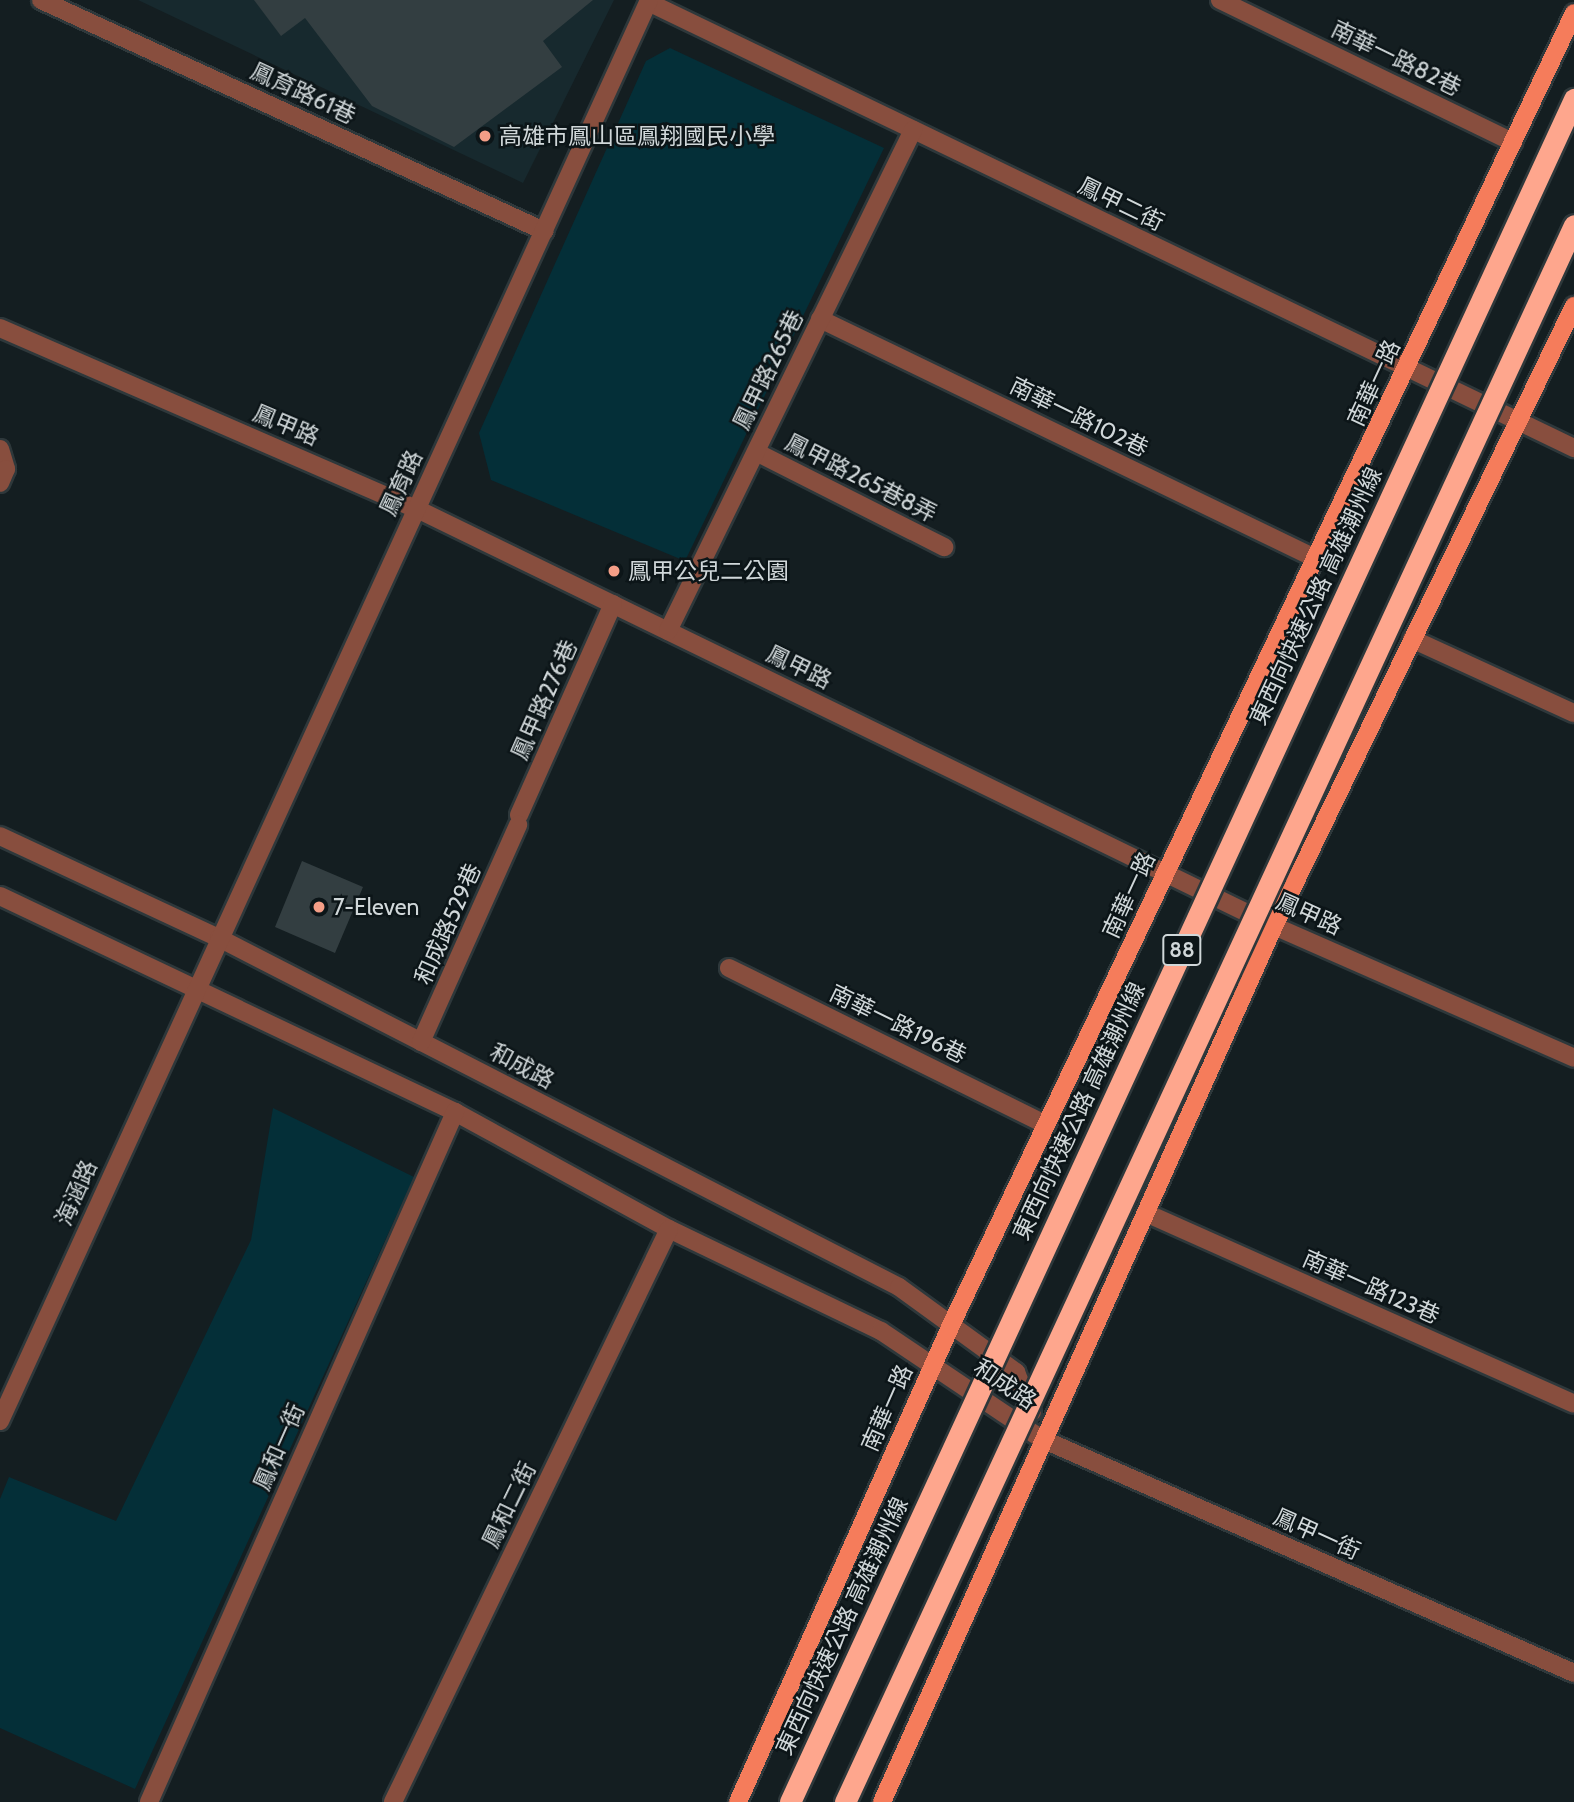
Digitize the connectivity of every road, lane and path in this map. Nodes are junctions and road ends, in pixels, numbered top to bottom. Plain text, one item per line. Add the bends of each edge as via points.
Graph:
1 (41, 0) edge
2 (1220, 0) edge
3 (648, 1) edge
4 (1574, 13) edge
5 (1574, 99) edge
6 (913, 131) junction
7 (1513, 142) junction
8 (1574, 225) edge
9 (544, 231) junction
10 (1574, 306) edge
11 (820, 319) junction
12 (0, 328) edge
13 (1407, 371) junction
14 (1518, 422) junction
15 (1574, 448) edge
16 (0, 449) edge
17 (756, 452) junction
18 (0, 483) edge
19 (416, 509) junction
20 (944, 547) dead end
21 (1317, 559) junction
22 (613, 604) junction
23 (668, 631) junction
24 (1412, 639) junction
25 (1574, 713) edge
26 (519, 820) joint
27 (0, 836) edge
28 (1166, 873) junction
29 (0, 896) edge
30 (1274, 926) junction
31 (219, 938) junction
32 (729, 968) dead end
33 (197, 986) junction
34 (421, 1042) junction
35 (1574, 1058) edge
36 (454, 1112) junction
37 (1046, 1125) junction
38 (1148, 1214) junction
39 (669, 1229) junction
40 (952, 1323) junction
41 (933, 1365) junction
42 (1574, 1404) edge
43 (0, 1421) edge
44 (1042, 1439) junction
45 (1574, 1674) edge
46 (149, 1802) edge
47 (393, 1802) edge
48 (738, 1802) edge
49 (790, 1802) edge
50 (845, 1802) edge
51 (882, 1802) edge

1 - 9 street, 鳳育路61巷
2 - 7 street, 南華一路82巷
3 - 6 street, 鳳甲二街
3 - 9 street, 鳳育路
4 - 7 main road, 南華一路
5 - 49 highway, 東西向快速公路 高雄潮州線 / 88, bridge
6 - 11 street, 鳳甲路265巷
6 - 13 street, 鳳甲二街
7 - 13 main road, 南華一路
8 - 50 highway, 88, bridge
9 - 19 street, 鳳育路
10 - 14 main road
11 - 17 street, 鳳甲路265巷
11 - 21 street, 南華一路102巷
12 - 19 street, 鳳甲路
13 - 14 street, 鳳甲二街
13 - 21 main road, 南華一路
14 - 15 street, 鳳甲二街
14 - 24 main road
16 - 18 street via 6,469
17 - 20 street, 鳳甲路265巷8弄
17 - 23 street, 鳳甲路265巷
19 - 22 street, 鳳甲路
19 - 31 street, 鳳育路
21 - 28 main road, 南華一路
22 - 23 street, 鳳甲路
22 - 26 street, 鳳甲路276巷
23 - 28 street, 鳳甲路
24 - 25 street
24 - 30 main road
26 - 34 street, 和成路529巷
27 - 31 street, 和成路
28 - 30 street, 鳳甲路
28 - 37 main road, 南華一路
29 - 33 street, 和成路
30 - 35 street, 鳳甲路
30 - 38 main road
31 - 33 street, 鳳育路
31 - 34 street, 和成路
32 - 37 street, 南華一路196巷
33 - 36 street, 和成路
33 - 43 street, 海涵路
34 - 40 street, 和成路 via 899,1287
36 - 39 street, 和成路
36 - 46 street, 鳳和一街
37 - 40 main road, 南華一路
38 - 42 street, 南華一路123巷
38 - 44 main road
39 - 41 street, 和成路 via 881,1331
39 - 47 street, 鳳和二街
40 - 41 main road, 南華一路
40 - 44 street, 和成路 via 1016,1371
41 - 44 street, 和成路
41 - 48 main road, 南華一路
44 - 45 street, 鳳甲一街
44 - 51 main road

